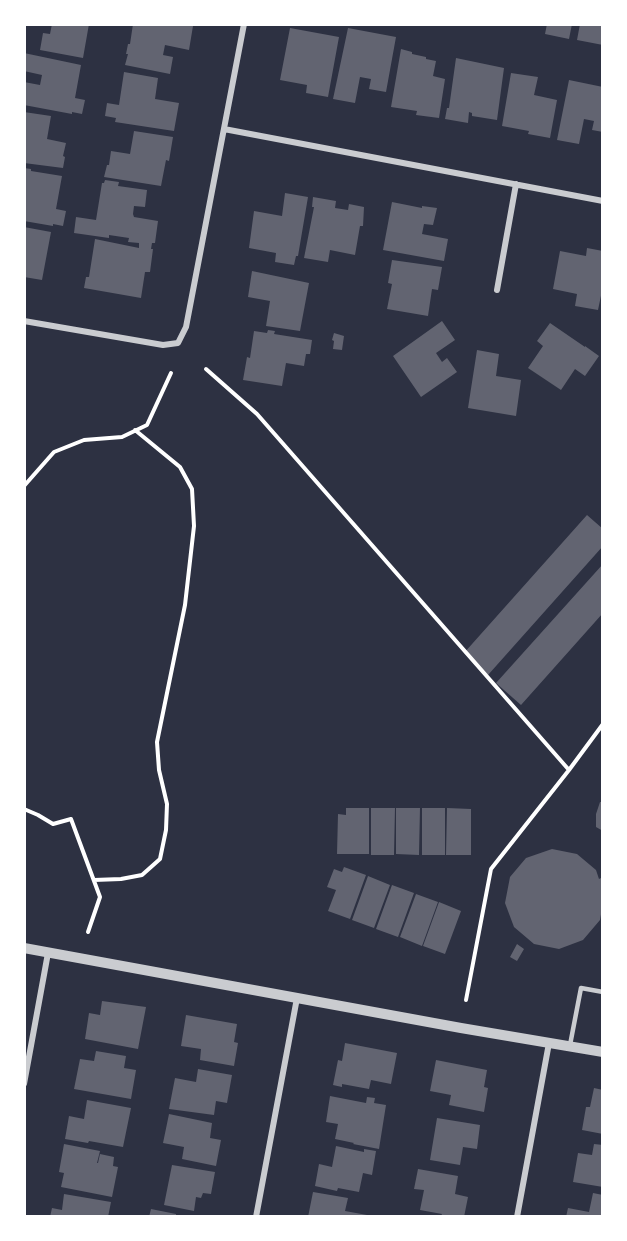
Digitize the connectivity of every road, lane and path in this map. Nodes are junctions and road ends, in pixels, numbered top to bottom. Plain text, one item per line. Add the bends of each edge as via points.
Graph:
1 (244, 24) edge
2 (224, 129) junction
3 (516, 184) junction
4 (603, 201) edge
5 (497, 290) dead end
6 (24, 321) edge
7 (206, 369) dead end
8 (171, 373) dead end
9 (135, 430) junction
10 (24, 486) edge
11 (603, 724) edge
12 (569, 770) junction
13 (24, 809) edge
14 (94, 880) junction
15 (88, 932) dead end
16 (24, 948) edge
17 (48, 953) junction
18 (603, 992) edge
19 (297, 998) junction
20 (466, 1000) dead end
21 (549, 1043) junction
22 (570, 1047) junction
23 (603, 1052) edge
24 (24, 1084) edge
25 (256, 1217) edge
26 (517, 1217) edge

1 - 2 street
2 - 3 street
2 - 6 street via 186,327 178,343 163,345
3 - 4 street
3 - 5 street
7 - 12 path via 257,414
8 - 9 path via 147,425
9 - 10 path via 122,437 84,440 54,452
9 - 14 path via 180,467 192,489 194,526 185,605 157,742 167,804 160,859 142,875
11 - 12 path
12 - 20 path via 491,869
13 - 14 path via 53,824 71,819
14 - 15 path via 99,897
16 - 17 street
17 - 19 street
17 - 24 street
18 - 22 lane via 581,988
19 - 21 street
19 - 25 street
21 - 22 street
21 - 26 street
22 - 23 street

